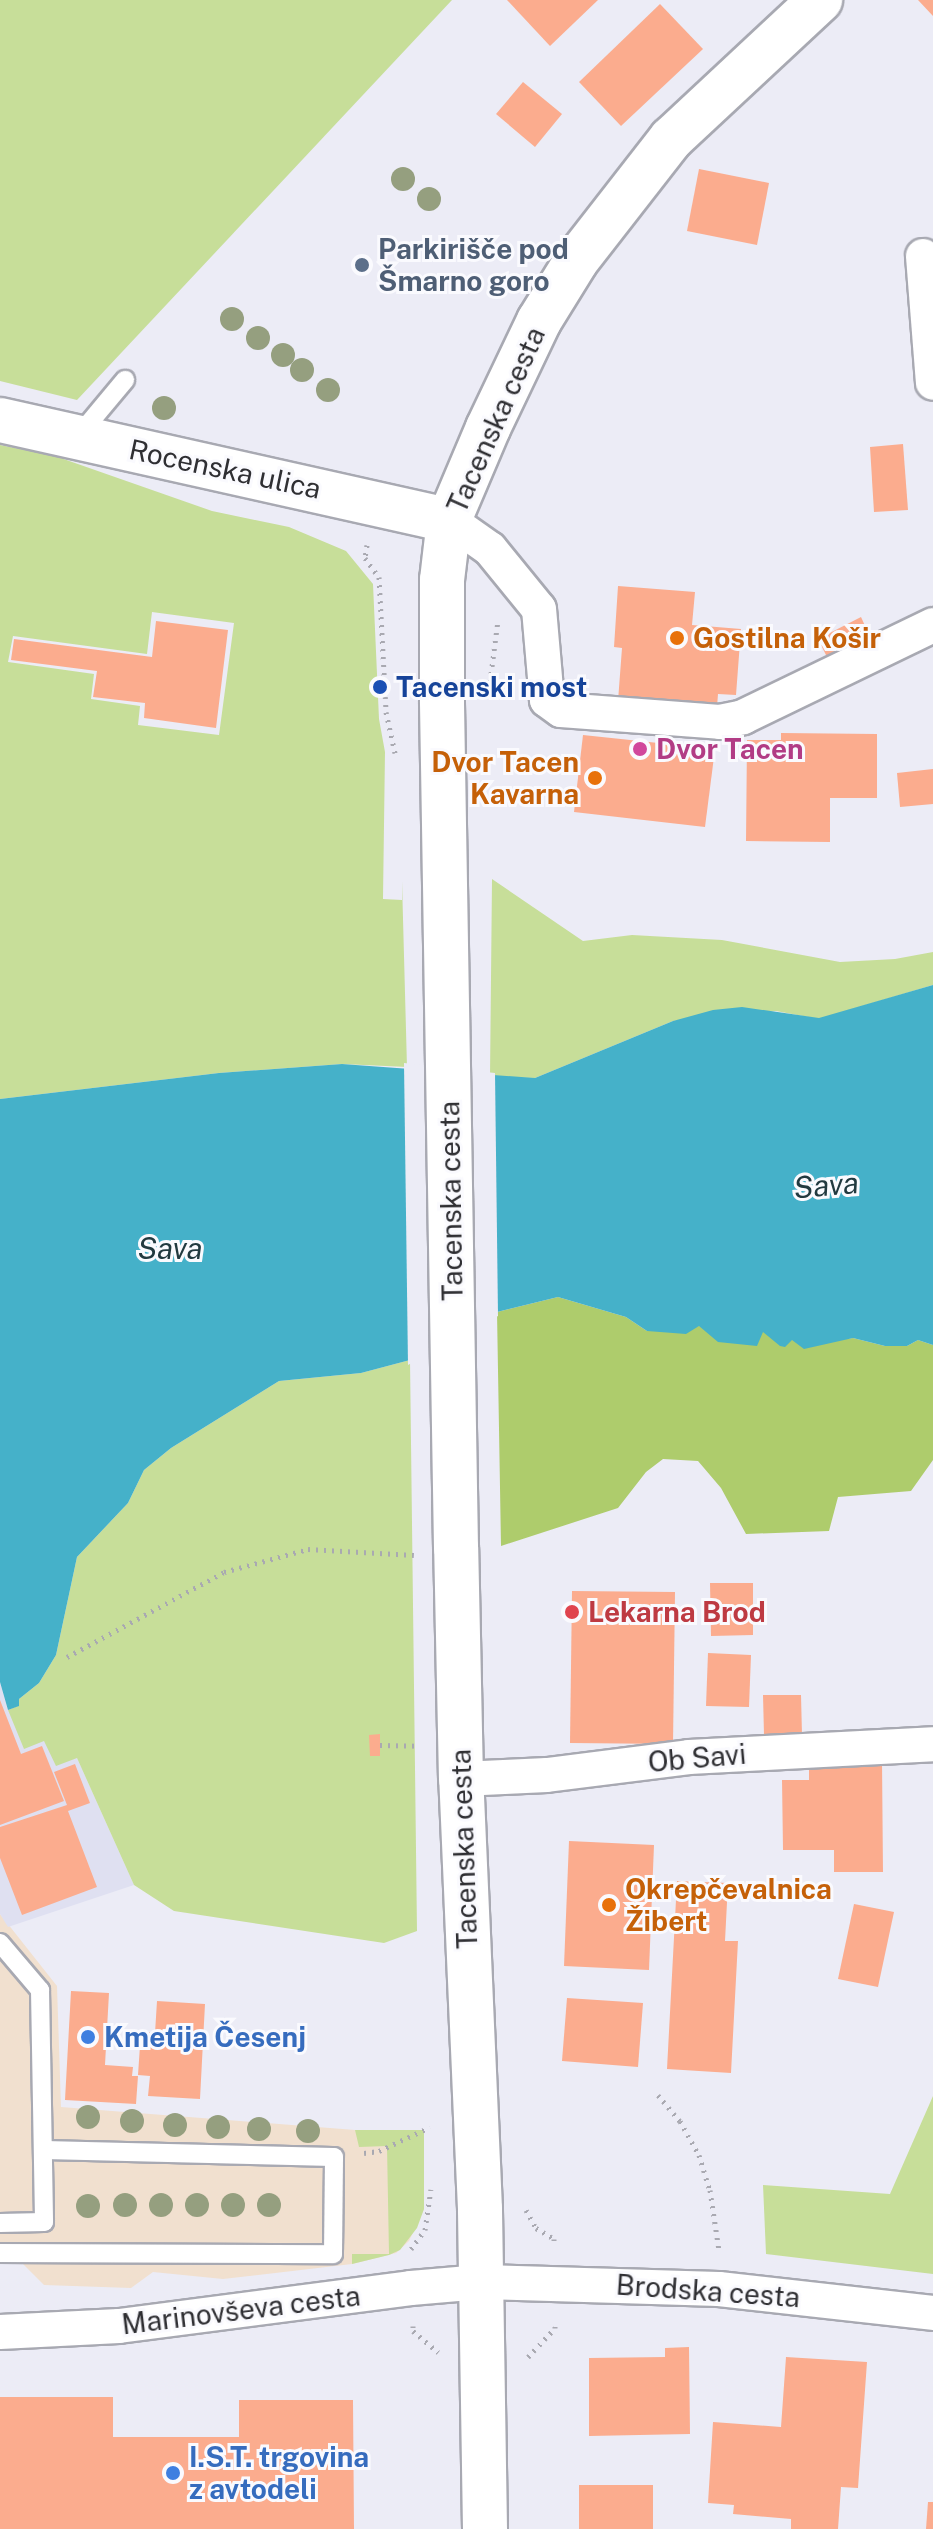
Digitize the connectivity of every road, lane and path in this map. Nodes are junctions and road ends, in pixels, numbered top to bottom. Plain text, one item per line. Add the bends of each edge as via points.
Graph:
1 (820, 0) edge
2 (923, 256) dead end
3 (125, 380) dead end
4 (933, 383) edge
5 (0, 420) edge
6 (77, 437) junction
7 (375, 502) junction
8 (449, 520) junction
9 (933, 625) edge
10 (398, 768) dead end
11 (438, 1552) junction
12 (67, 1657) dead end
13 (933, 1744) edge
14 (380, 1745) dead end
15 (423, 1746) dead end
16 (461, 1779) junction
17 (0, 1943) edge
18 (658, 2095) dead end
19 (430, 2127) dead end
20 (43, 2150) junction
21 (334, 2157) junction
22 (44, 2222) junction
23 (0, 2223) edge
24 (0, 2253) edge
25 (68, 2253) junction
26 (481, 2282) junction
27 (555, 2282) junction
28 (719, 2289) junction
29 (933, 2313) edge
30 (0, 2332) edge
31 (525, 2362) dead end
32 (485, 2529) edge

1 - 8 main road, Tacenska cesta via 671,139 614,208 539,321
2 - 4 street
3 - 6 lane
5 - 6 main road, Rocenska ulica
6 - 7 main road, Rocenska ulica
7 - 8 main road, Rocenska ulica
7 - 10 path via 365,558 379,577 386,712
8 - 9 street via 490,549 539,609 547,700 561,710 720,722 743,717
8 - 11 main road, Tacenska cesta via 442,580 447,880
11 - 12 path via 308,1549 224,1572
11 - 16 main road, Tacenska cesta
13 - 16 street, Ob Savi via 689,1757 547,1775
14 - 15 path
16 - 26 main road, Tacenska cesta
17 - 20 lane via 40,1990
18 - 28 path via 699,2155 719,2233
19 - 21 path via 379,2151
20 - 21 lane
20 - 22 lane
21 - 25 lane via 333,2254
22 - 23 lane
22 - 25 lane
24 - 25 lane
26 - 27 street, Brodska cesta
26 - 30 street, Marinovševa cesta via 119,2326
26 - 32 main road, Tacenska cesta
27 - 28 street, Brodska cesta
27 - 31 path via 555,2328
28 - 29 street, Brodska cesta

